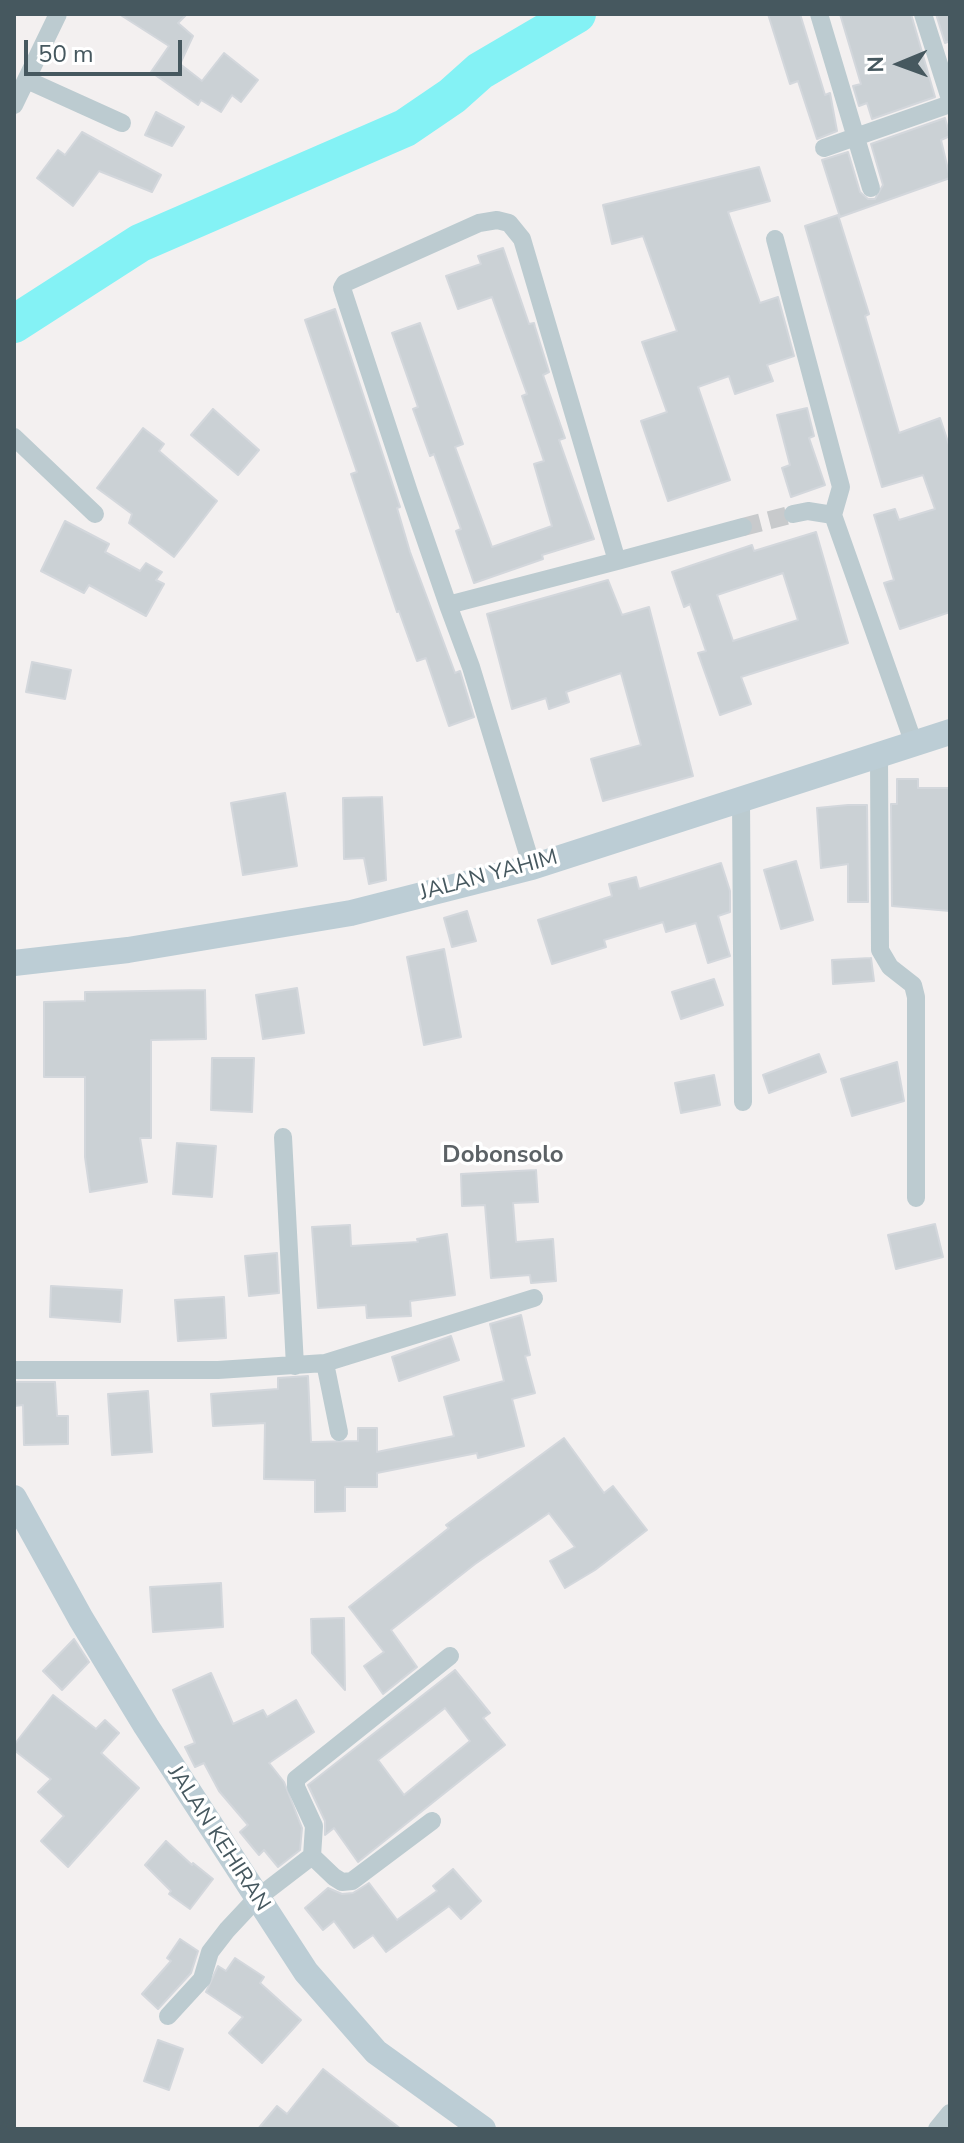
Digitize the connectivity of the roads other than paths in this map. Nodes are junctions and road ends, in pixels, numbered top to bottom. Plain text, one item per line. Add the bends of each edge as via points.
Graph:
1 (58, 14) edge
2 (819, 14) edge
3 (923, 14) edge
4 (27, 80) junction
5 (950, 101) edge
6 (14, 105) edge
7 (122, 123) dead end
8 (858, 136) junction
9 (824, 148) dead end
10 (871, 188) dead end
11 (775, 239) dead end
12 (14, 437) edge
13 (95, 514) dead end
14 (793, 514) tunnel mouth
15 (833, 515) junction
16 (743, 527) tunnel mouth
17 (617, 561) junction
18 (448, 605) junction
19 (950, 732) edge
20 (914, 744) junction
21 (879, 757) junction
22 (741, 798) junction
23 (532, 867) junction
24 (14, 963) edge
25 (743, 1102) dead end
26 (283, 1137) dead end
27 (916, 1198) dead end
28 (534, 1298) dead end
29 (325, 1363) junction
30 (295, 1366) junction
31 (14, 1370) edge
32 (339, 1432) dead end
33 (14, 1498) edge
34 (450, 1656) dead end
35 (432, 1821) dead end
36 (312, 1856) junction
37 (256, 1899) junction
38 (168, 2016) dead end
39 (950, 2113) edge
40 (483, 2129) edge
41 (937, 2129) edge

1 - 4 street
2 - 8 street
3 - 5 street
4 - 6 street
4 - 7 street
5 - 8 street
8 - 9 street
8 - 10 street
11 - 15 street via 841,487
12 - 13 street
14 - 15 street
15 - 20 street
16 - 17 street
17 - 18 street
17 - 18 street via 522,239 509,223 479,223 342,288
18 - 23 street
19 - 20 street, JALAN YAHIM
20 - 21 street, JALAN YAHIM
21 - 22 street, JALAN YAHIM
21 - 27 street via 880,950 890,967 913,985 916,997
22 - 23 street, JALAN YAHIM
22 - 25 street
23 - 24 street, JALAN YAHIM via 277,928
26 - 30 street
28 - 29 street
29 - 30 street
29 - 32 street
30 - 31 street
33 - 37 street, JALAN KEHIRAN via 81,1619
34 - 36 street via 296,1779 314,1826
35 - 36 street via 352,1881 334,1877
36 - 37 street
37 - 38 street via 214,1945 202,1979
37 - 40 street, JALAN KEHIRAN via 353,2030
39 - 41 street

